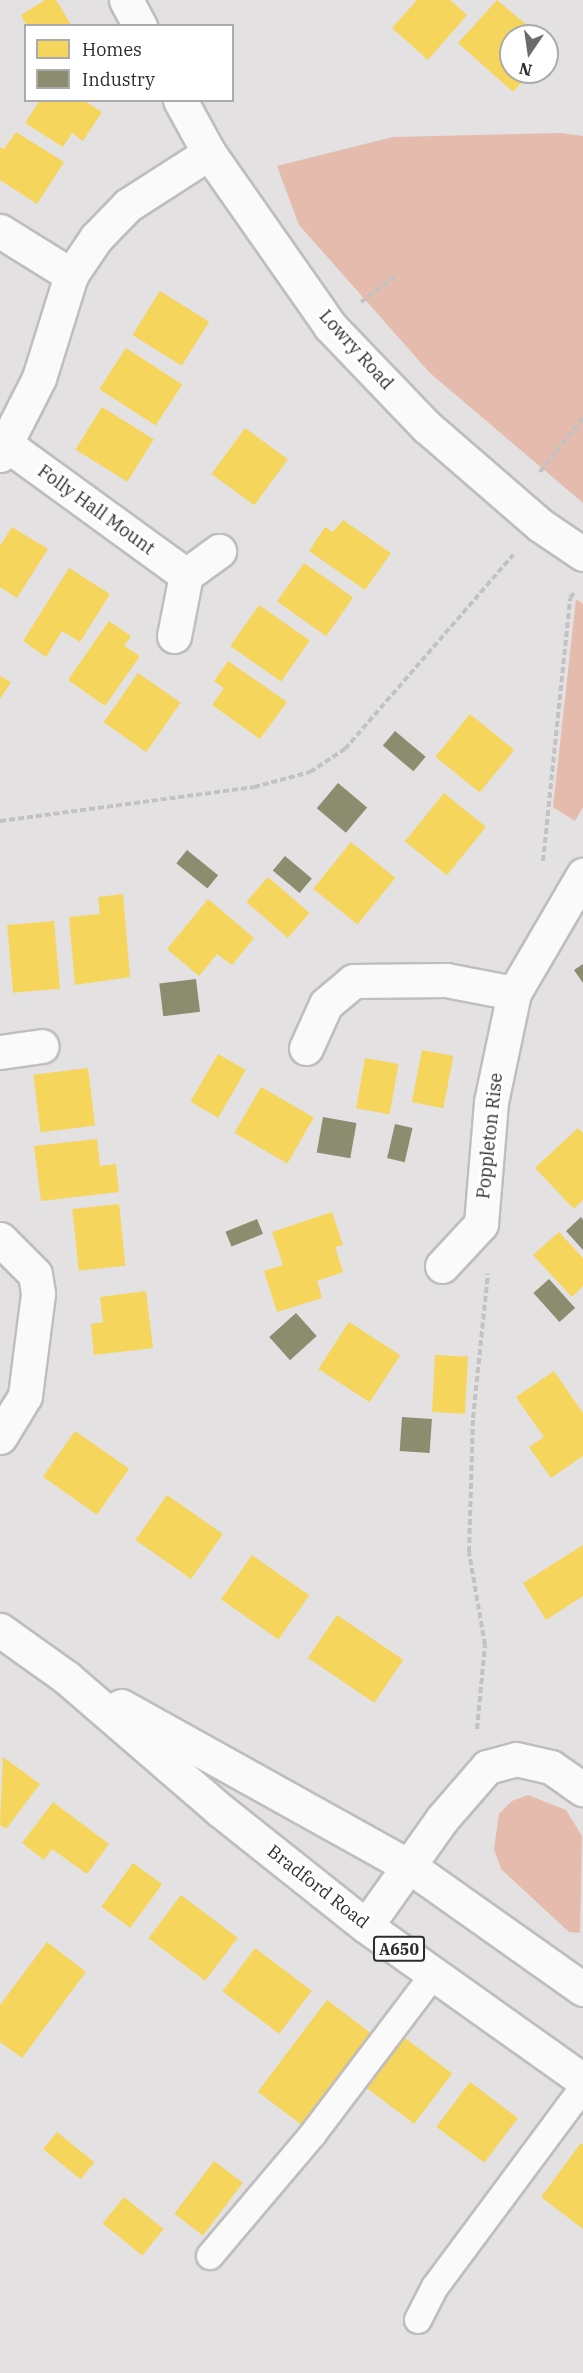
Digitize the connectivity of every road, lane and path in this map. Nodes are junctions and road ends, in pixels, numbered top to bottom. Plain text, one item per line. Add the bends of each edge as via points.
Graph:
1 (126, 0) edge
2 (139, 24) edge
3 (181, 102) edge
4 (208, 153) junction
5 (0, 231) edge
6 (399, 273) dead end
7 (71, 275) junction
8 (330, 326) junction
9 (583, 418) edge
10 (3, 450) edge
11 (515, 504) junction
12 (540, 525) junction
13 (219, 551) dead end
14 (583, 554) edge
15 (186, 574) junction
16 (576, 588) dead end
17 (174, 636) dead end
18 (0, 820) edge
19 (583, 875) edge
20 (566, 902) junction
21 (514, 993) junction
22 (42, 1046) dead end
23 (306, 1048) dead end
24 (0, 1052) edge
25 (481, 1224) junction
26 (0, 1239) edge
27 (442, 1266) dead end
28 (0, 1437) edge
29 (0, 1630) edge
30 (66, 1677) junction
31 (487, 1767) junction
32 (583, 1789) edge
33 (409, 1866) junction
34 (366, 1926) junction
35 (434, 1974) junction
36 (583, 1989) edge
37 (583, 2080) edge
38 (583, 2088) edge
39 (210, 2256) dead end
40 (418, 2320) dead end

1 - 2 street
3 - 4 street, Lowry Road
4 - 7 street via 128,205 96,238
4 - 8 street, Lowry Road
5 - 7 street
6 - 8 path
7 - 10 street via 39,378
8 - 11 street, Lowry Road via 427,427
9 - 11 path
10 - 15 street, Folly Hall Mount
11 - 12 street, Lowry Road
12 - 14 street, Lowry Road
12 - 18 path via 345,749 310,772 254,787
13 - 15 street
15 - 17 street
16 - 20 path via 570,598 541,886
19 - 20 street, Poppleton Rise
20 - 21 street, Poppleton Rise
21 - 23 street via 447,980 353,981 326,1004
21 - 25 street, Poppleton Rise via 491,1102
22 - 24 street
25 - 27 street, Poppleton Rise
25 - 31 path via 489,1280 473,1418 469,1552 485,1645 476,1709
26 - 28 street via 35,1274 38,1294 26,1396
29 - 30 street, Bradford Road / A650
30 - 33 street, Bradford Road / A650
30 - 34 street, Bradford Road / A650 via 220,1810
31 - 32 street via 516,1759 551,1767
31 - 33 street
33 - 34 street
33 - 36 street, Bradford Road / A650
34 - 35 street, Bradford Road / A650
35 - 37 street, Bradford Road / A650
35 - 39 lane via 313,2134
38 - 40 lane via 435,2287

